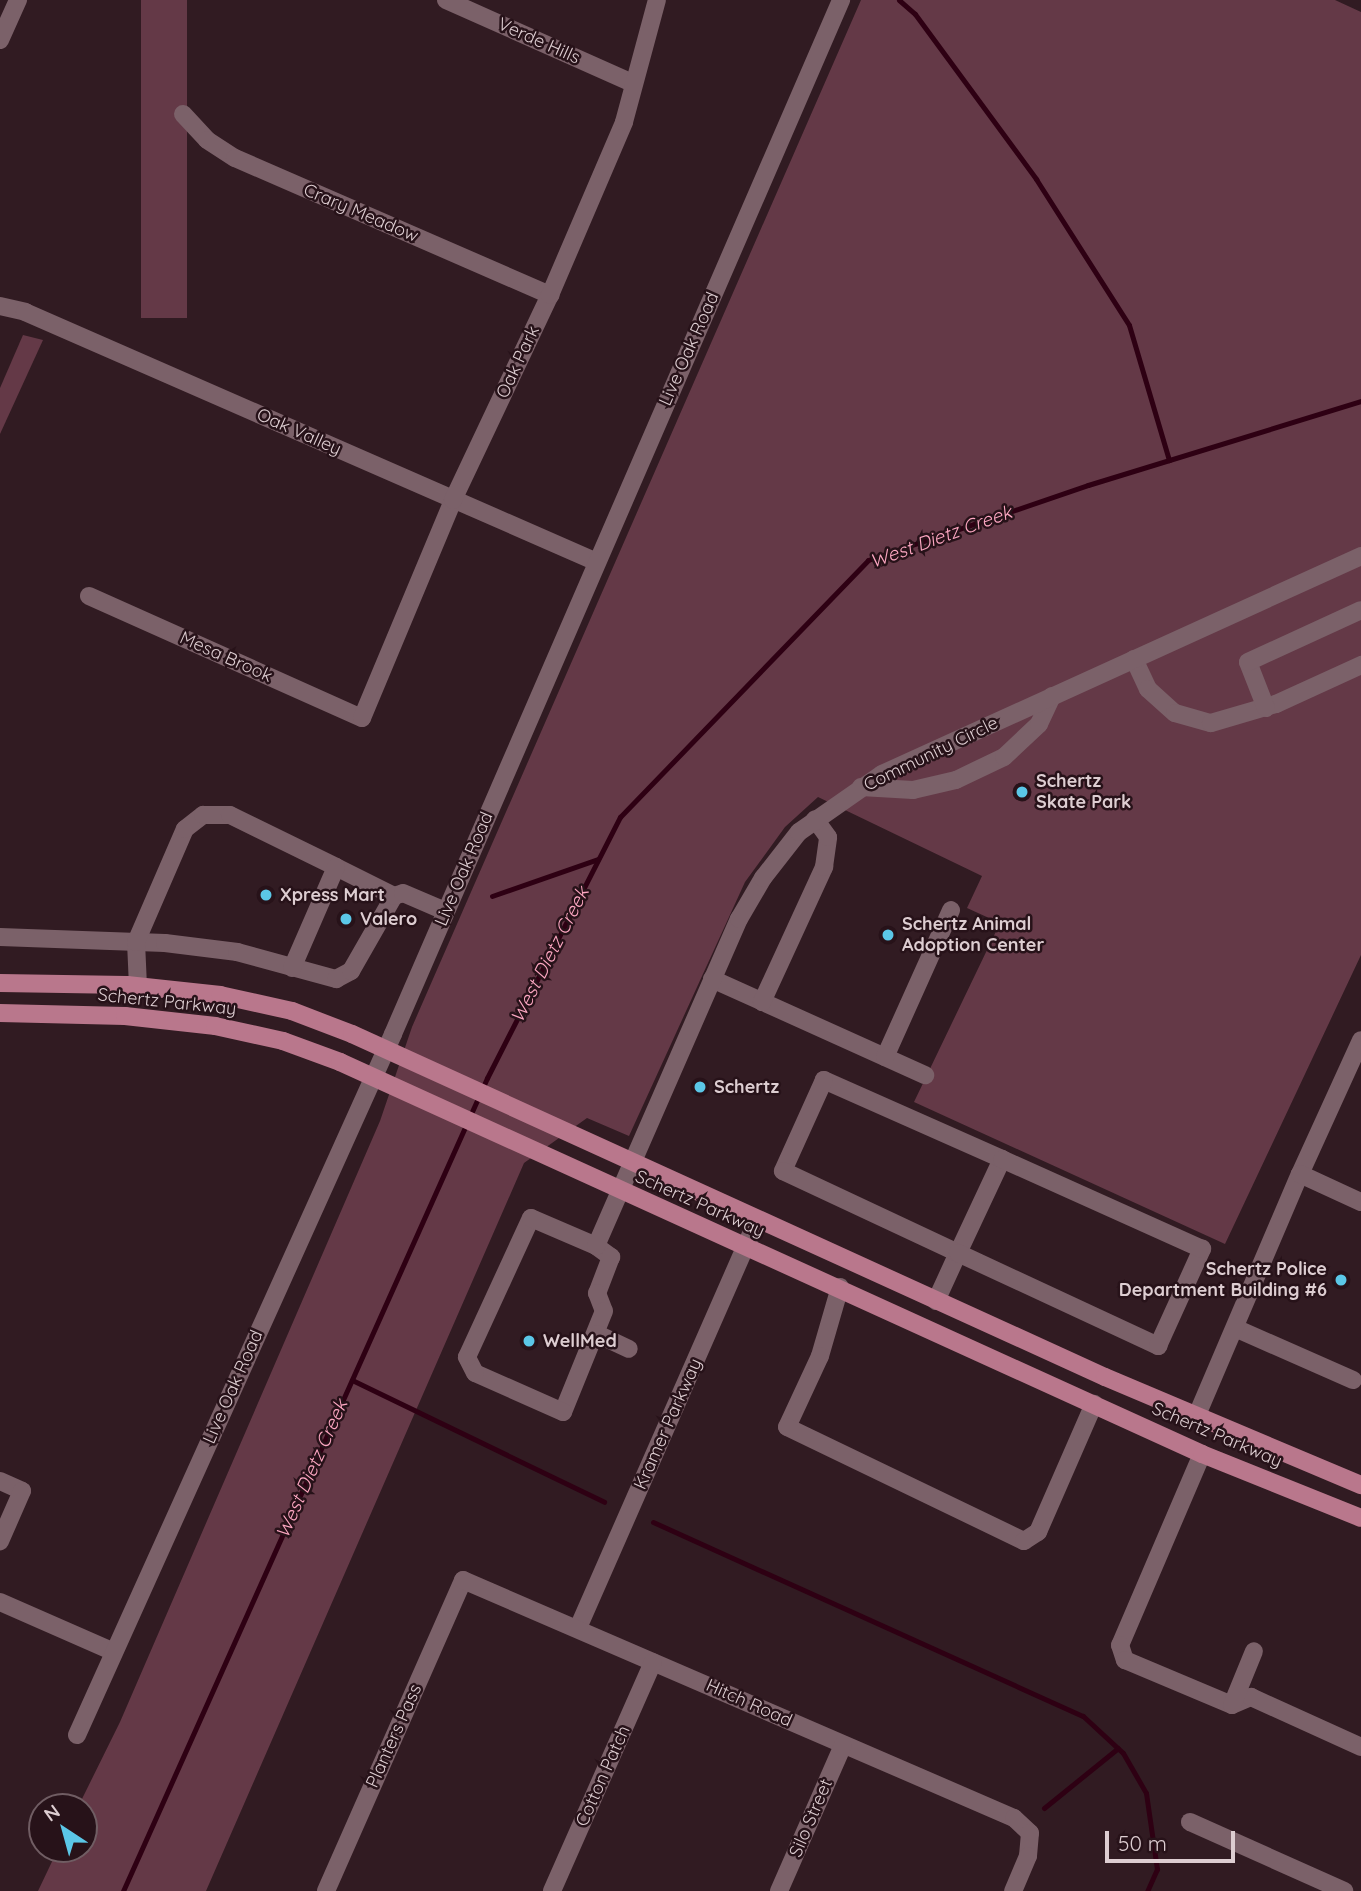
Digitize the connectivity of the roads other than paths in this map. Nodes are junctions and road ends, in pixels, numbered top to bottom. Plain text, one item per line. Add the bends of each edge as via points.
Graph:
1 (18, 0) edge
2 (446, 0) edge
3 (657, 0) edge
4 (841, 0) edge
5 (0, 40) edge
6 (632, 83) junction
7 (183, 114) dead end
8 (550, 295) junction
9 (0, 306) edge
10 (453, 500) junction
11 (1361, 556) edge
12 (597, 562) junction
13 (89, 596) dead end
14 (1361, 610) edge
15 (1135, 659) junction
16 (1361, 665) edge
17 (1052, 696) junction
18 (1266, 708) junction
19 (362, 718) joint
20 (861, 787) junction
21 (815, 820) junction
22 (336, 867) junction
23 (394, 896) junction
24 (446, 911) junction
25 (951, 911) dead end
26 (0, 937) edge
27 (136, 942) junction
28 (292, 968) junction
29 (712, 979) junction
30 (0, 983) edge
31 (138, 986) junction
32 (762, 1002) junction
33 (0, 1013) edge
34 (1361, 1040) edge
35 (386, 1049) junction
36 (885, 1057) junction
37 (1355, 1070) edge
38 (925, 1074) dead end
39 (373, 1077) junction
40 (1002, 1159) junction
41 (632, 1163) junction
42 (1300, 1174) junction
43 (620, 1191) junction
44 (1361, 1202) edge
45 (757, 1220) junction
46 (596, 1247) junction
47 (745, 1248) junction
48 (958, 1253) junction
49 (851, 1263) junction
50 (840, 1287) junction
51 (936, 1301) junction
52 (925, 1328) junction
53 (1234, 1328) junction
54 (597, 1334) junction
55 (629, 1349) dead end
56 (1105, 1377) junction
57 (1353, 1380) dead end
58 (1094, 1404) junction
59 (1197, 1415) junction
60 (1216, 1425) junction
61 (1202, 1454) junction
62 (0, 1481) edge
63 (1361, 1485) edge
64 (1361, 1518) edge
65 (0, 1541) edge
66 (463, 1580) joint
67 (0, 1602) edge
68 (578, 1628) junction
69 (1254, 1651) dead end
70 (114, 1652) junction
71 (653, 1661) junction
72 (1232, 1705) junction
73 (76, 1735) dead end
74 (843, 1745) junction
75 (1361, 1747) edge
76 (1190, 1822) dead end
77 (1306, 1883) edge
78 (326, 1891) edge
79 (552, 1891) edge
80 (779, 1891) edge
81 (1013, 1891) edge
82 (1344, 1891) edge

1 - 5 street
2 - 6 street, Verde Hills
3 - 6 street, Oak Park
4 - 12 street, Live Oak Road
6 - 8 street, Oak Park via 624,122
7 - 8 street, Crary Meadow via 206,140 235,158
8 - 10 street, Oak Park
9 - 10 street, Oak Valley via 25,312
10 - 12 street, Oak Valley
10 - 19 street, Oak Park
11 - 15 street, Community Circle
12 - 24 street, Live Oak Road
13 - 19 street, Mesa Brook
14 - 18 street via 1248,662
15 - 17 street, Community Circle
15 - 18 street via 1148,689 1175,713 1211,723
16 - 18 street
17 - 20 street, Community Circle
17 - 20 street via 1039,724 1004,757 956,780 913,790
20 - 21 street, Community Circle
21 - 29 street, Community Circle via 799,832 763,878
21 - 32 street via 828,837 824,867
22 - 23 street
22 - 27 street via 230,815 203,815 185,829
22 - 28 street
23 - 24 street via 403,893
23 - 28 street via 344,976 336,979
24 - 35 street, Live Oak Road
25 - 36 street
26 - 27 street
27 - 28 street via 237,952
27 - 31 street
29 - 32 street
29 - 41 street, Community Circle
30 - 31 main road, Schertz Parkway
31 - 35 main road, Schertz Parkway via 220,995 292,1011
32 - 36 street
33 - 39 main road, Schertz Parkway via 125,1016 215,1026 283,1041
34 - 37 street
35 - 39 street, Live Oak Road
35 - 41 main road, Schertz Parkway
36 - 38 street
37 - 42 street
39 - 43 main road, Schertz Parkway
39 - 70 street, Live Oak Road
40 - 48 street
40 - 48 street via 824,1080 783,1171
40 - 48 street via 1202,1249 1158,1346
41 - 43 street, Community Circle
41 - 45 main road, Schertz Parkway
42 - 44 street
42 - 53 street
43 - 46 street, Community Circle
43 - 47 main road, Schertz Parkway
45 - 47 street, Kramer Parkway
45 - 49 main road, Schertz Parkway
46 - 54 street via 611,1257 597,1293 604,1311
46 - 54 street via 531,1219 467,1357 475,1373 563,1412
47 - 50 main road, Schertz Parkway
47 - 68 street, Kramer Parkway
48 - 51 street
49 - 50 main road
49 - 51 main road, Schertz Parkway
50 - 52 main road, Schertz Parkway
50 - 58 street via 821,1356 787,1427 1024,1541 1038,1532
51 - 52 main road
51 - 56 main road, Schertz Parkway
52 - 58 main road, Schertz Parkway
53 - 57 street
53 - 59 street
54 - 55 street
56 - 58 main road
56 - 59 main road, Schertz Parkway
58 - 61 main road, Schertz Parkway
59 - 60 main road, Schertz Parkway
60 - 61 main road
60 - 63 main road, Schertz Parkway
61 - 64 main road, Schertz Parkway
61 - 72 street via 1120,1644 1125,1660
62 - 65 street via 22,1491
66 - 68 street, Hitch Road
66 - 78 street, Planters Pass
67 - 70 street
68 - 71 street, Hitch Road
69 - 72 street
70 - 73 street, Live Oak Road
71 - 74 street, Hitch Road
71 - 79 street, Cotton Patch
72 - 75 street via 1251,1697
74 - 80 street, Silo Street
74 - 81 street, Hitch Road via 1014,1818 1030,1833 1028,1856
76 - 77 street
77 - 82 street

